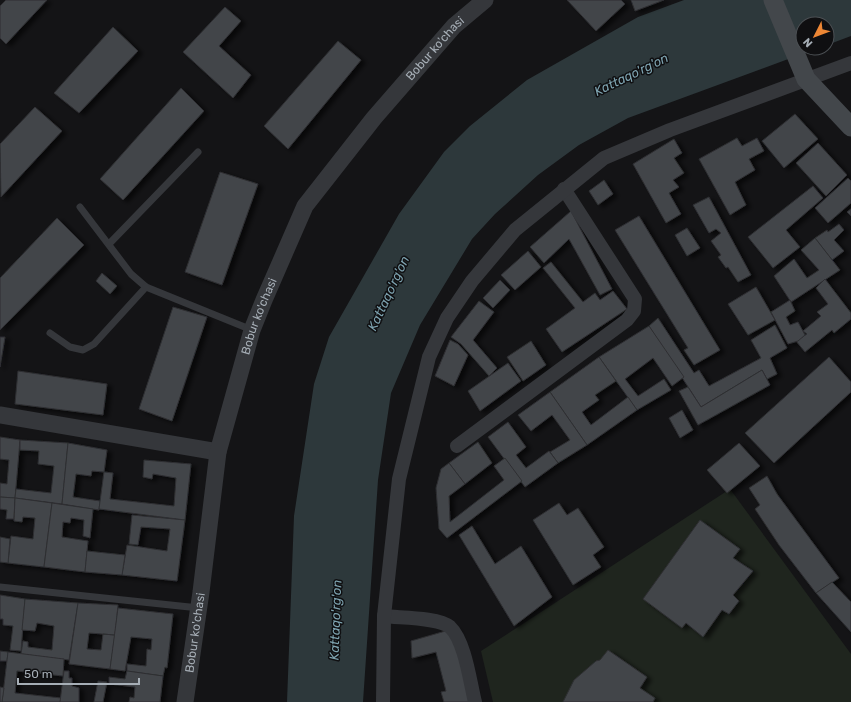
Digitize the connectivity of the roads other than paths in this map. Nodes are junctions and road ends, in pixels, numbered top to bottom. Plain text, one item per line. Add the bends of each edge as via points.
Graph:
1 (485, 0) edge
2 (773, 0) edge
3 (851, 63) edge
4 (803, 72) junction
5 (851, 128) edge
6 (198, 152) dead end
7 (564, 189) junction
8 (80, 207) dead end
9 (109, 244) junction
10 (146, 287) junction
11 (252, 330) junction
12 (50, 333) dead end
13 (0, 415) edge
14 (456, 446) dead end
15 (218, 452) junction
16 (0, 587) edge
17 (199, 608) junction
18 (384, 616) junction
19 (185, 702) edge
20 (383, 702) edge
21 (475, 702) edge

1 - 11 street, Bobur ko'chasi via 454,26 374,118 306,206
2 - 4 main road
3 - 4 street
4 - 5 main road
4 - 7 street via 604,158
6 - 9 lane
7 - 14 street via 634,299 634,311 627,320
7 - 18 street via 515,230 472,281 447,318 429,357 399,479
8 - 9 lane
9 - 10 lane via 131,274
10 - 11 lane
10 - 12 lane via 94,344 83,350 70,347
11 - 15 street, Bobur ko'chasi
13 - 15 street
15 - 17 street, Bobur ko'chasi
16 - 17 lane
17 - 19 street, Bobur ko'chasi
18 - 20 street
18 - 21 street via 435,621 449,626 458,639

